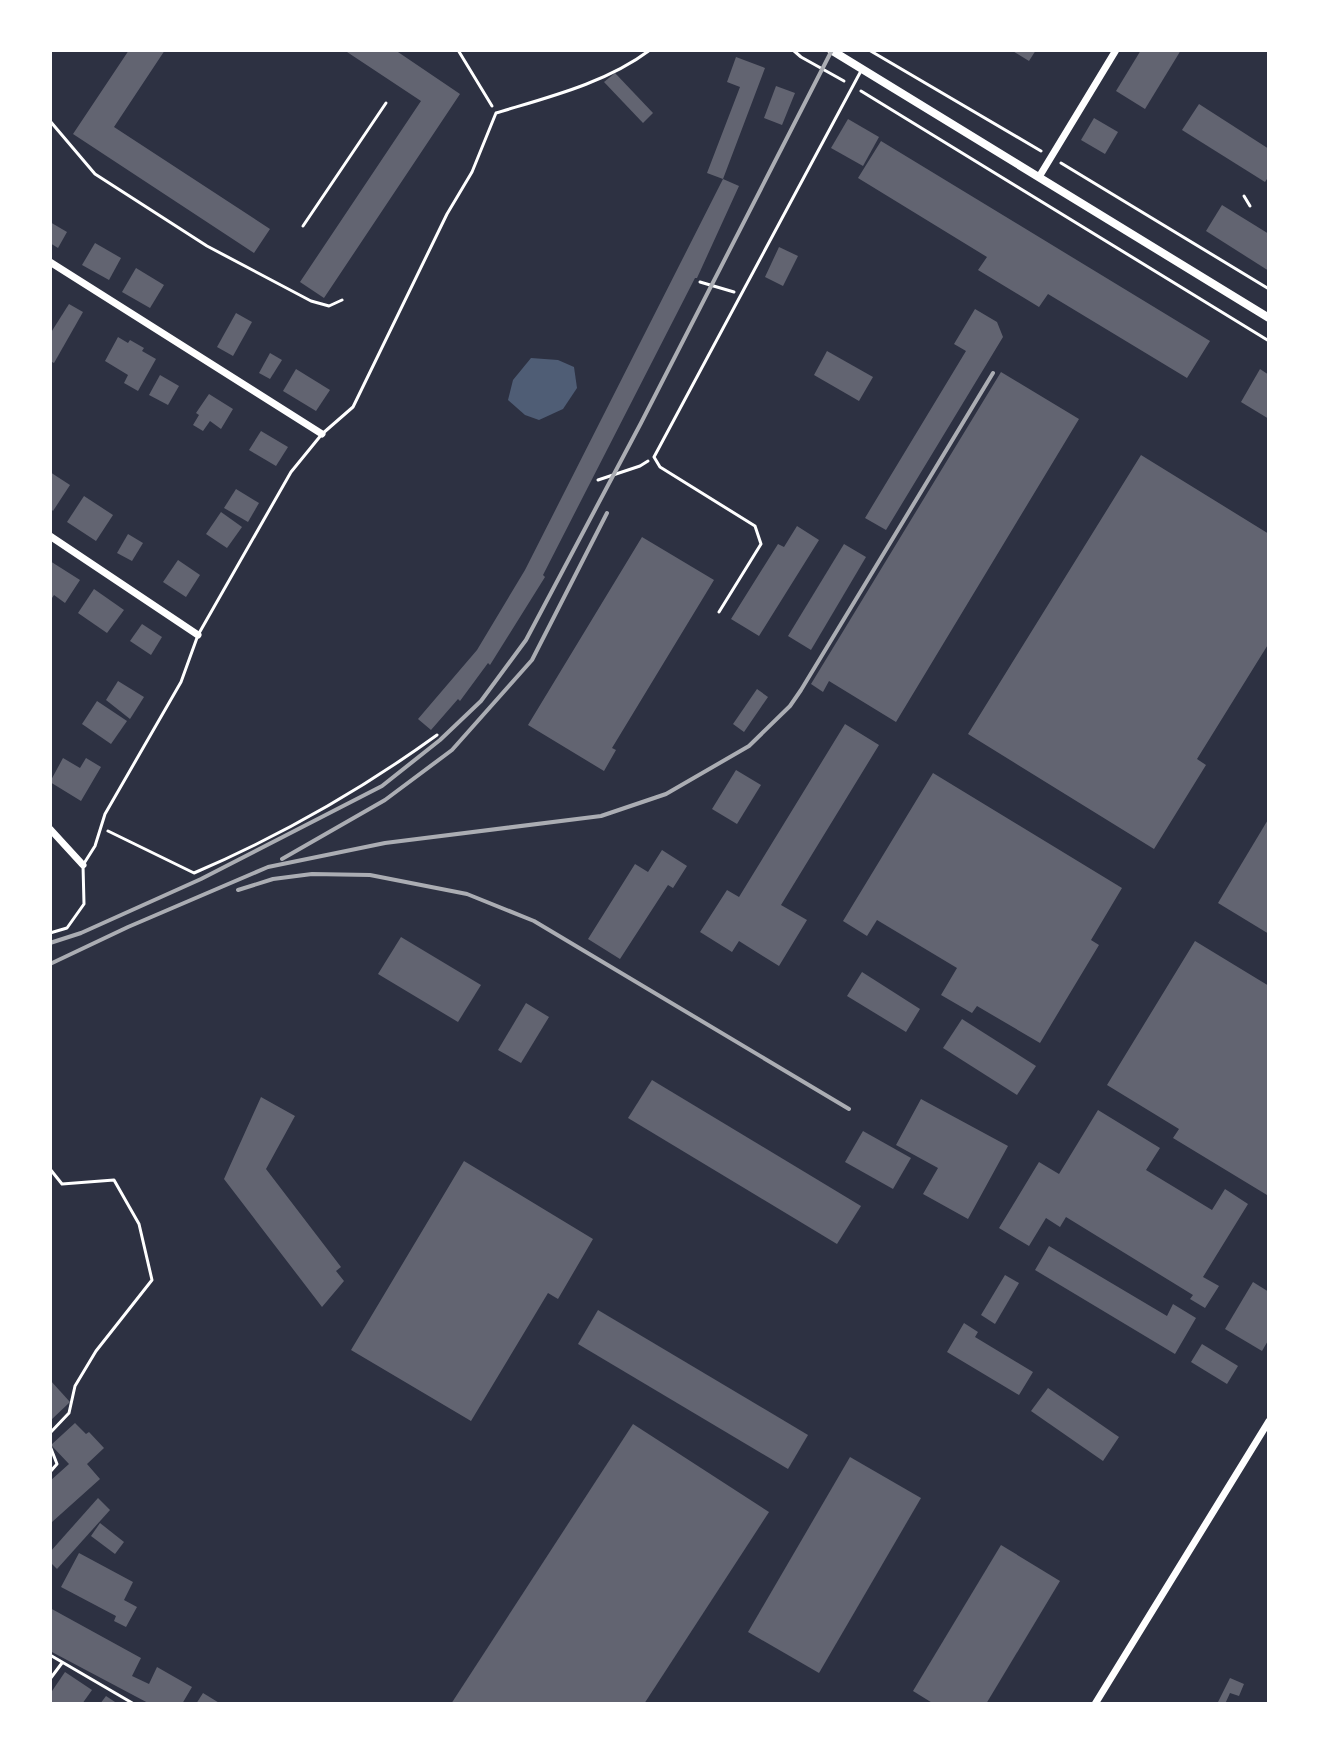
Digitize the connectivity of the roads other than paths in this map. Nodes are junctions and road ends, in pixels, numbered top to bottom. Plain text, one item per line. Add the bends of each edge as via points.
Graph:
1 (650, 50) edge
2 (831, 50) edge
3 (1116, 50) edge
4 (862, 69) junction
5 (1039, 177) junction
6 (50, 262) edge
7 (1269, 318) edge
8 (322, 434) junction
9 (50, 536) edge
10 (719, 612) dead end
11 (198, 635) junction
12 (50, 829) edge
13 (83, 865) junction
14 (50, 933) edge
15 (50, 1169) edge
16 (1269, 1421) edge
17 (50, 1433) edge
18 (50, 1446) edge
19 (50, 1472) edge
20 (50, 1655) edge
21 (62, 1663) junction
22 (50, 1679) edge
23 (134, 1704) edge
24 (1095, 1704) edge

1 - 8 lane via 564,93 496,113 472,172 353,407
2 - 4 street
3 - 5 street
4 - 5 street
4 - 10 lane via 654,457 660,467 755,526 761,544
5 - 7 street
6 - 8 street
8 - 11 lane via 291,472
9 - 11 street
11 - 13 lane via 181,682 105,814
12 - 13 street
13 - 14 lane via 84,904 67,928
15 - 17 lane via 62,1184 114,1180 139,1224 152,1280 96,1351 75,1386 69,1413
16 - 24 street
18 - 19 lane via 57,1464
20 - 21 lane
21 - 22 lane
21 - 23 lane

